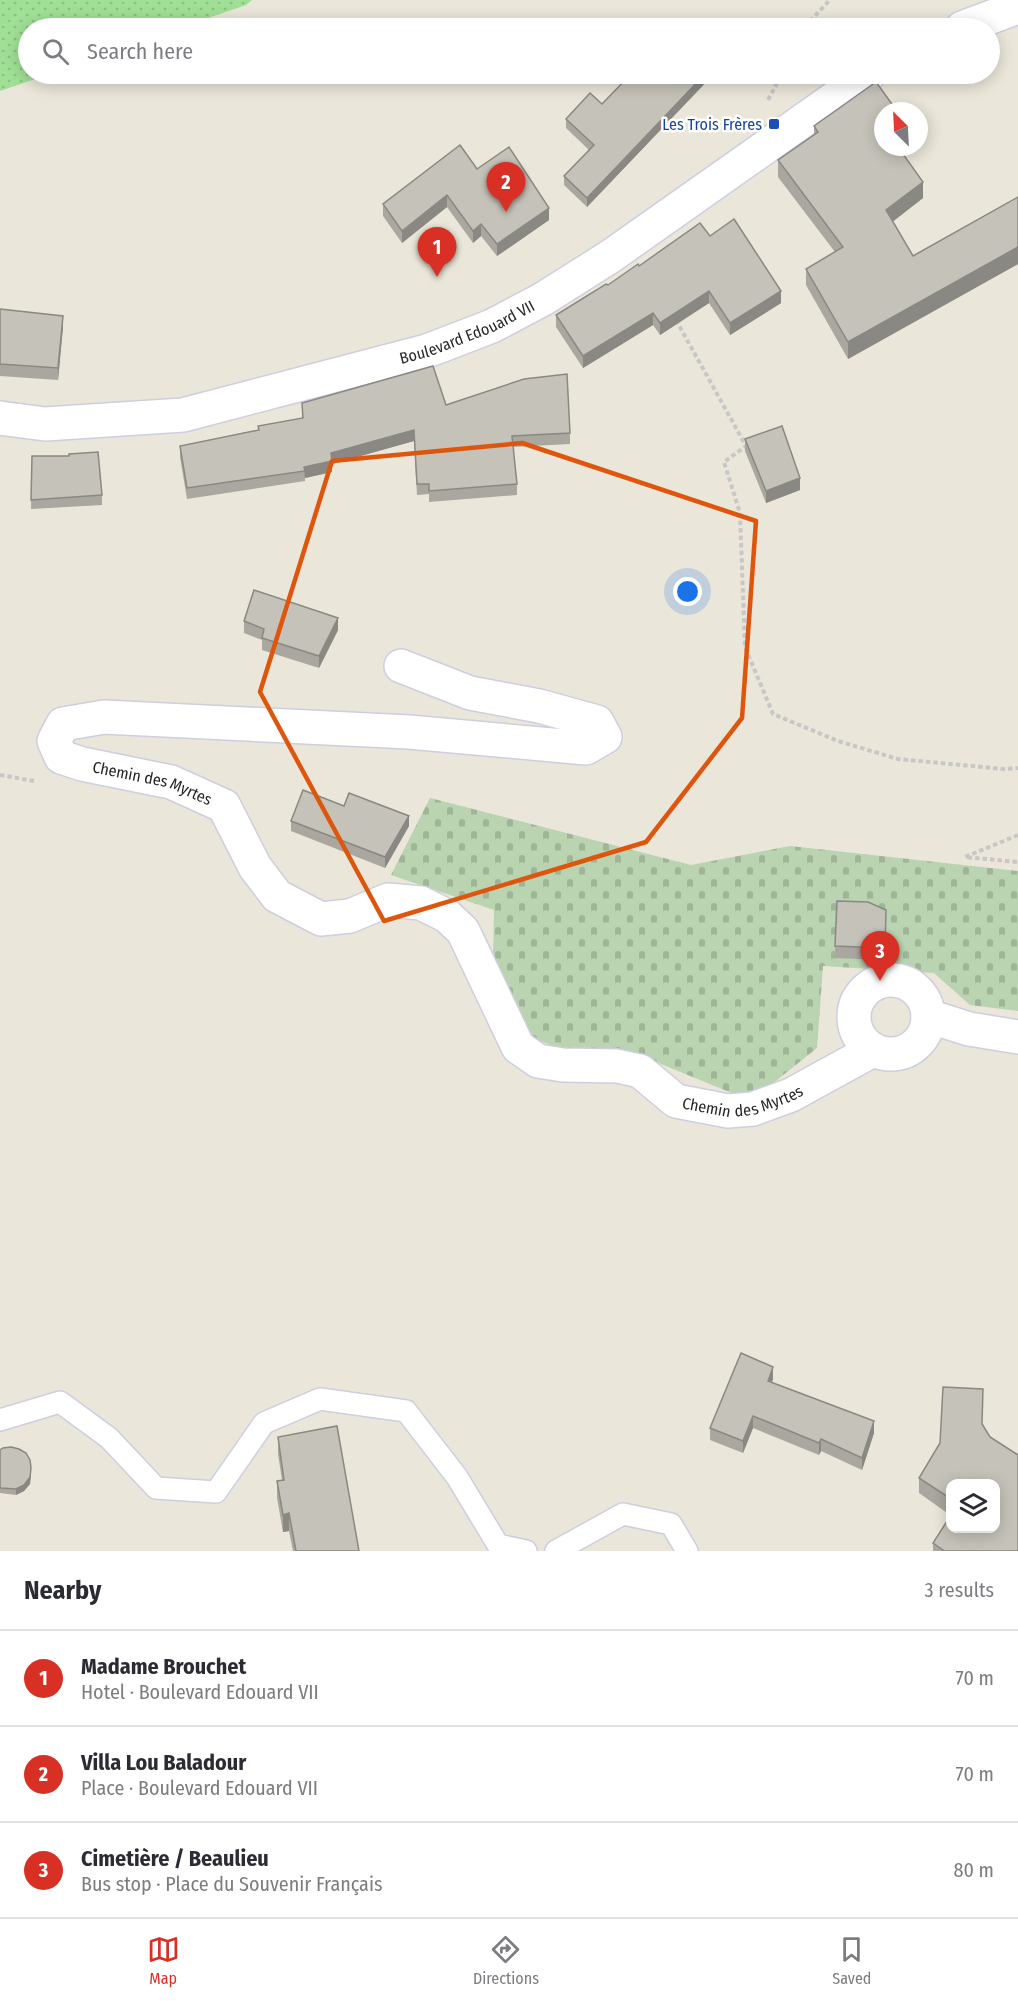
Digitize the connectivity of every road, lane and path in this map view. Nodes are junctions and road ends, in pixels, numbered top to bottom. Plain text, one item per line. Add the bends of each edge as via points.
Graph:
1 (830, 0) edge
2 (1018, 7) edge
3 (813, 18) edge
4 (989, 18) edge
5 (855, 84) edge
6 (671, 312) edge
7 (0, 418) edge
8 (401, 666) dead end
9 (1018, 768) edge
10 (1018, 835) edge
11 (1018, 862) edge
12 (928, 1016) junction
13 (1018, 1037) edge
14 (873, 1050) junction
15 (0, 1420) edge
16 (526, 1551) edge
17 (556, 1551) edge
18 (687, 1551) edge

1 - 3 path
2 - 4 street
5 - 7 street, Boulevard Edouard VII via 611,256 492,326 427,351 183,415 45,424
6 - 9 path via 746,446 724,462 740,513 745,647 773,714 838,741 898,759
8 - 14 street, Chemin des Myrtes via 470,693 597,722 605,737 586,748 409,732 104,717 63,724 54,741 61,757 82,765 171,782 224,806 255,867 277,896 321,919 350,916 388,900 421,903 447,916 463,931 518,1047 538,1061 640,1071 676,1101 728,1111 753,1109 791,1095
10 - 11 path via 965,857
12 - 13 street via 969,1029
12 - 14 street via 921,1040 910,1049 898,1054
12 - 14 street via 919,992 906,982 880,981 868,987 854,1009 854,1022 863,1042
15 - 16 lane via 60,1402 109,1438 156,1488 216,1492 264,1423 320,1399 406,1411 457,1477 498,1545
17 - 18 lane via 623,1514 671,1524

